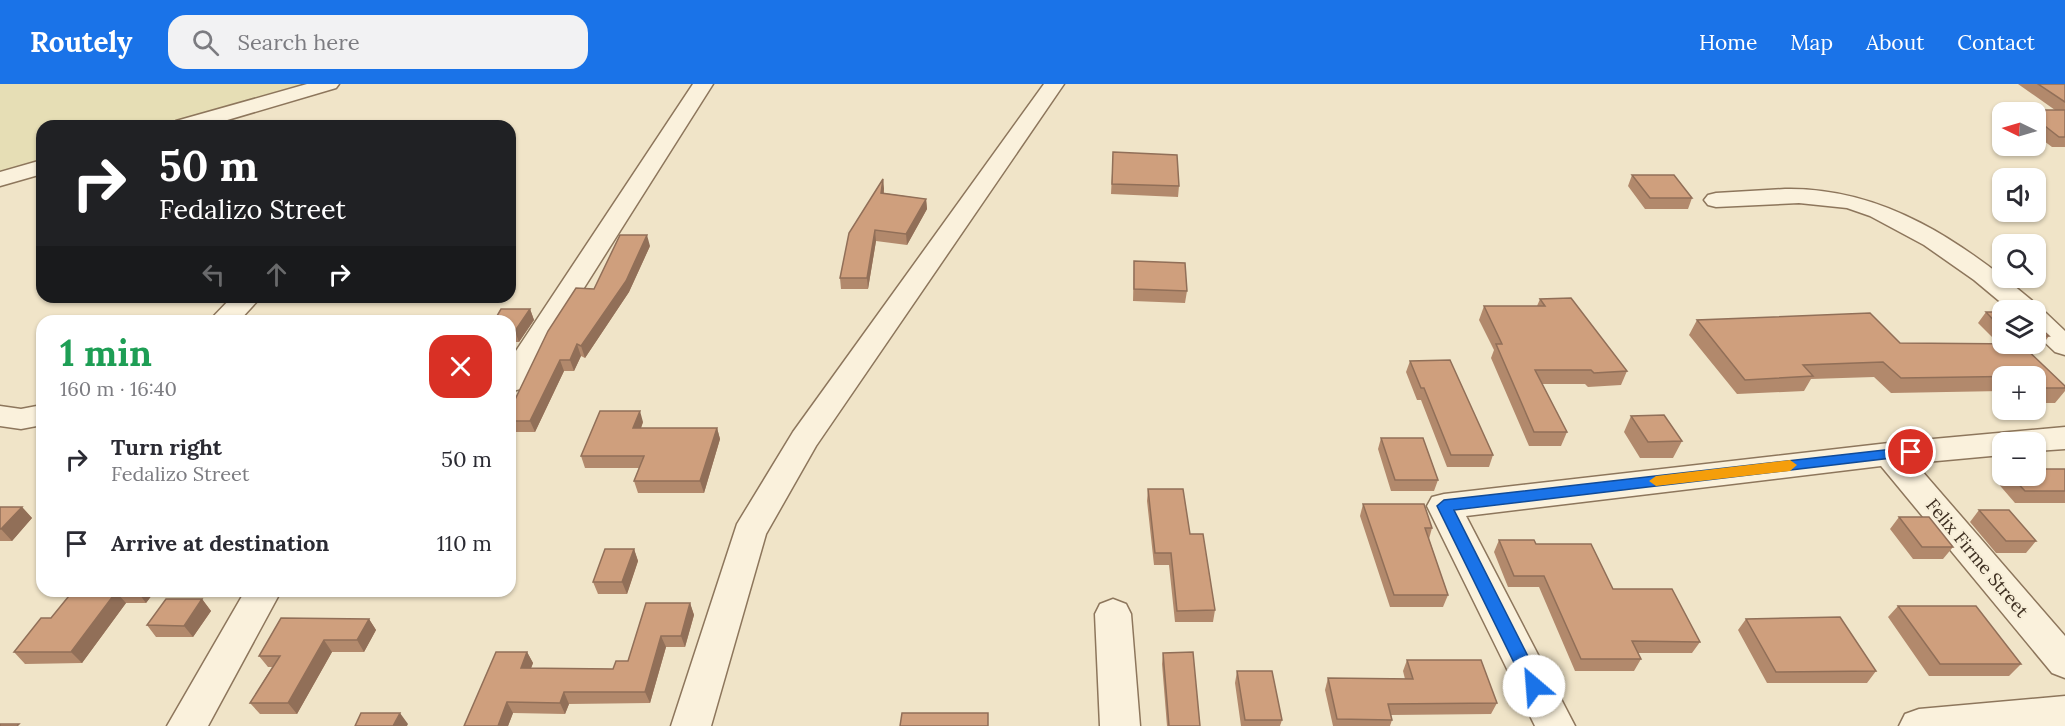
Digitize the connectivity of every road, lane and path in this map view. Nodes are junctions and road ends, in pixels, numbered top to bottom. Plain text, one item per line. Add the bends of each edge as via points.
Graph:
1 (329, 84) edge
2 (703, 84) edge
3 (1054, 84) edge
4 (205, 120) edge
5 (36, 169) edge
6 (0, 179) edge
7 (1716, 200) dead end
8 (2013, 300) edge
9 (242, 303) edge
10 (229, 315) edge
11 (2046, 328) edge
12 (2065, 346) edge
13 (516, 373) edge
14 (0, 416) edge
15 (36, 416) edge
16 (2065, 438) edge
17 (2046, 439) edge
18 (1992, 445) edge
19 (1889, 454) junction
20 (260, 597) edge
21 (1113, 614) dead end
22 (2065, 662) edge
23 (2065, 712) edge
24 (187, 726) edge
25 (692, 726) edge
26 (1120, 726) edge
27 (1555, 726) edge
28 (1919, 726) edge

1 - 4 street
2 - 13 street
3 - 25 street via 804,440 748,533
5 - 6 street
7 - 8 street via 1826,197 1870,208 1915,230
9 - 10 street
11 - 12 street
14 - 15 street
16 - 17 street
18 - 19 street
19 - 22 street, Felix Firme Street
19 - 27 street via 1444,506
20 - 24 street
21 - 26 street
23 - 28 street

